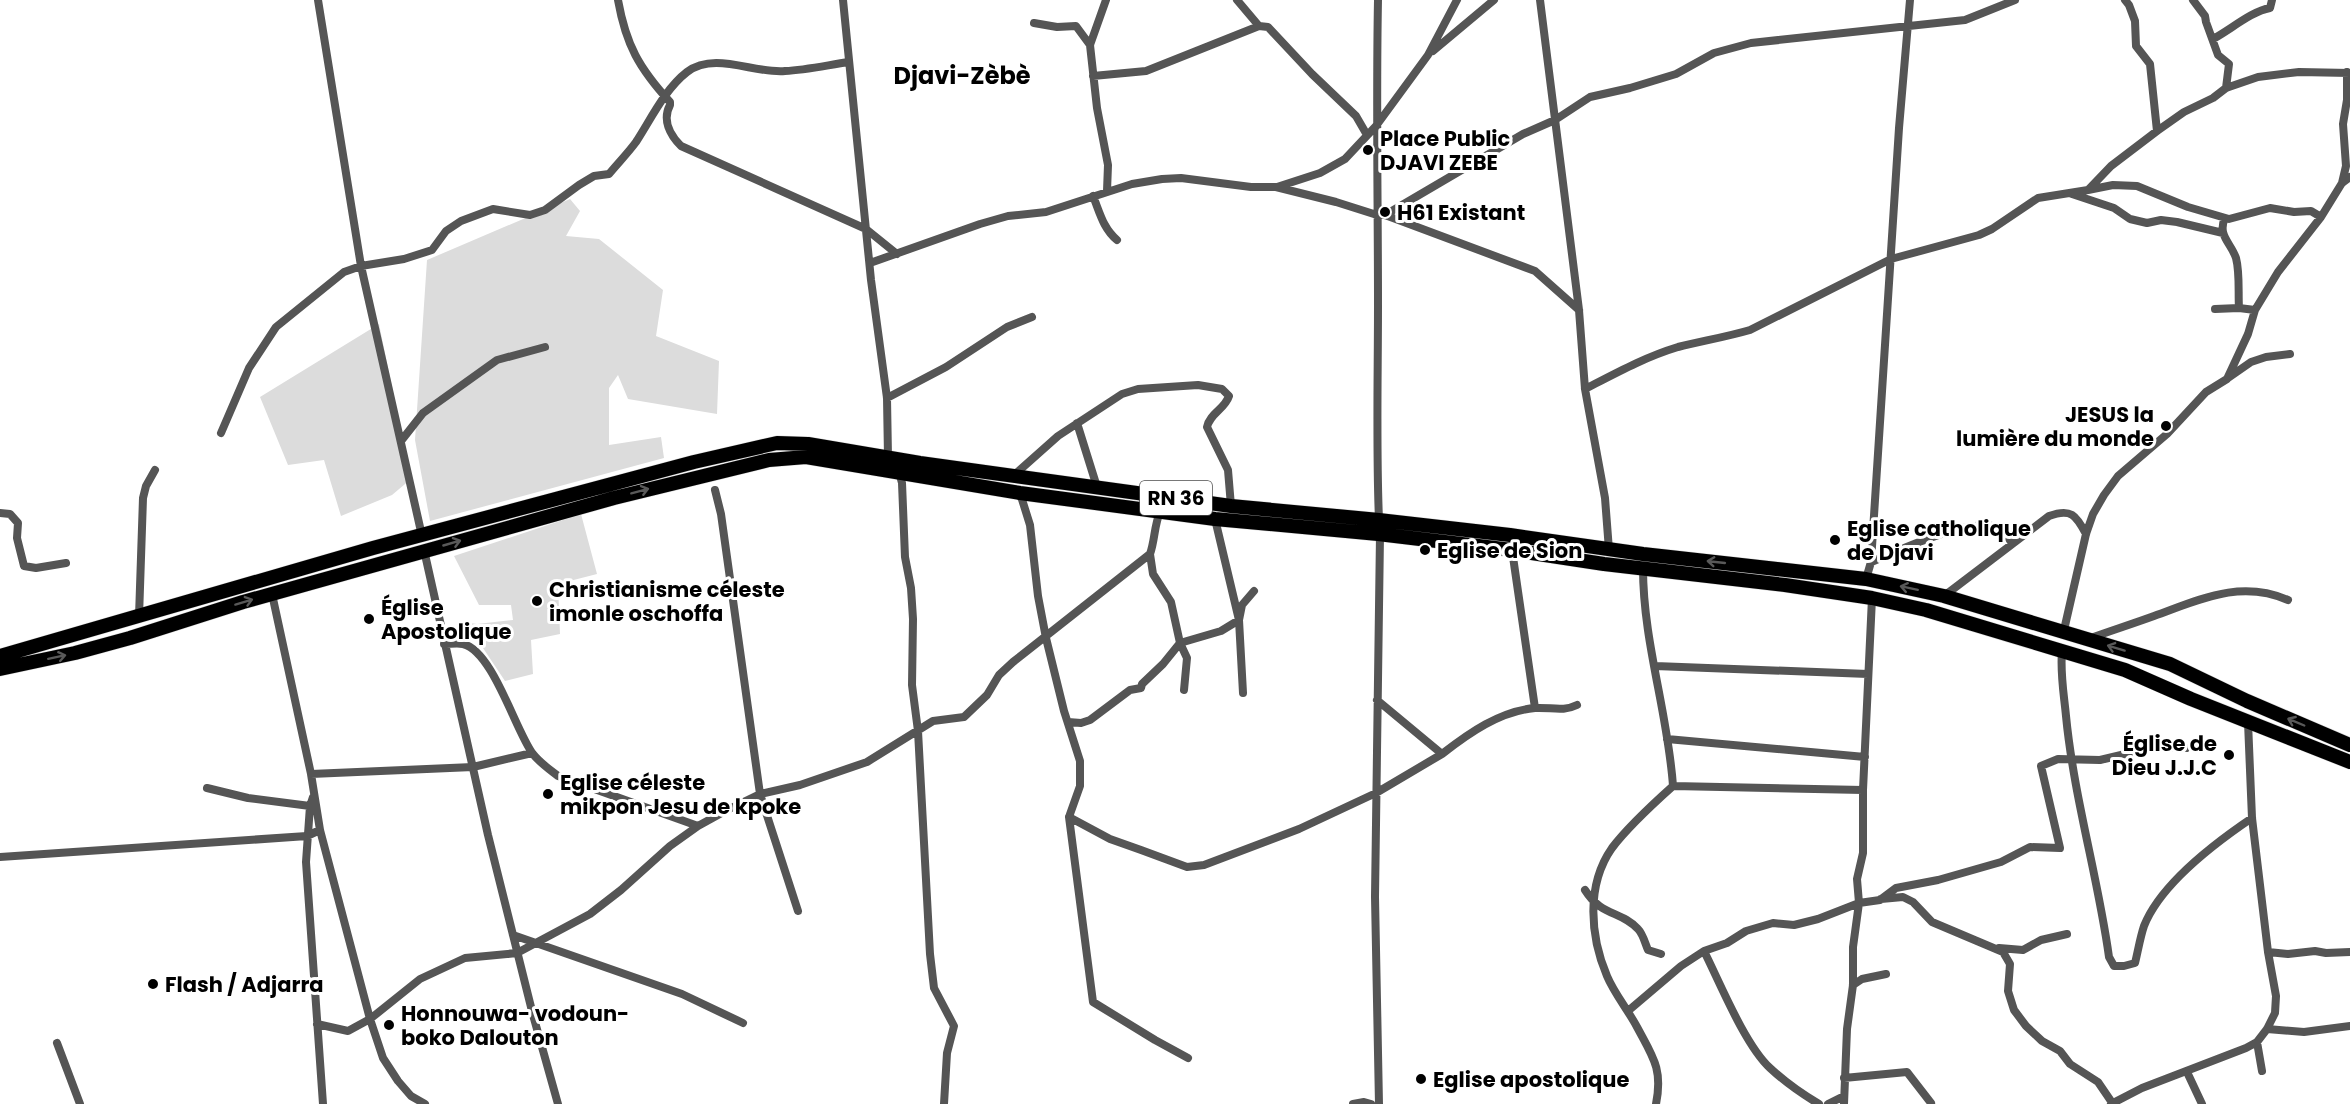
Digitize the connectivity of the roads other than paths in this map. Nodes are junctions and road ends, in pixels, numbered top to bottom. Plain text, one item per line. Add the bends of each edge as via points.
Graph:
1 (318, 0) edge
2 (618, 0) edge
3 (843, 0) edge
4 (1106, 0) edge
5 (1237, 0) edge
6 (1378, 0) edge
7 (1457, 0) edge
8 (1494, 0) edge
9 (1540, 0) edge
10 (1911, 0) edge
11 (2015, 0) edge
12 (2125, 0) edge
13 (2193, 0) edge
14 (2272, 0) edge
15 (1034, 22) dead end
16 (1258, 26) junction
17 (1909, 26) junction
18 (2213, 39) junction
19 (1090, 45) junction
20 (1428, 55) junction
21 (849, 62) junction
22 (2348, 73) edge
23 (1093, 76) junction
24 (2226, 88) junction
25 (665, 96) junction
26 (1554, 120) junction
27 (1376, 126) junction
28 (2157, 131) junction
29 (1367, 135) junction
30 (2350, 177) edge
31 (2342, 183) junction
32 (1276, 187) junction
33 (2088, 190) junction
34 (1107, 191) junction
35 (2072, 194) junction
36 (1093, 196) junction
37 (1381, 215) junction
38 (2321, 217) junction
39 (2225, 218) junction
40 (867, 230) junction
41 (2223, 233) junction
42 (1118, 240) dead end
43 (897, 254) junction
44 (1891, 259) junction
45 (870, 263) junction
46 (362, 266) junction
47 (2239, 308) junction
48 (2215, 309) dead end
49 (1579, 310) junction
50 (2255, 310) junction
51 (1032, 316) dead end
52 (545, 347) dead end
53 (2290, 354) dead end
54 (2227, 379) junction
55 (1585, 389) junction
56 (887, 398) junction
57 (1077, 423) junction
58 (222, 433) dead end
59 (401, 441) junction
60 (888, 457) junction
61 (155, 470) dead end
62 (898, 472) junction
63 (1013, 476) junction
64 (1097, 487) junction
65 (715, 490) dead end
66 (1020, 493) junction
67 (1231, 506) junction
68 (1160, 512) junction
69 (0, 513) edge
70 (1215, 519) junction
71 (1380, 519) junction
72 (2086, 534) junction
73 (1380, 535) junction
74 (423, 543) junction
75 (2012, 543) junction
76 (1512, 550) junction
77 (1609, 550) junction
78 (1150, 554) junction
79 (1871, 562) junction
80 (66, 563) dead end
81 (1643, 568) junction
82 (1866, 579) junction
83 (1254, 591) dead end
84 (272, 594) junction
85 (1944, 596) junction
86 (1872, 598) junction
87 (2288, 600) dead end
88 (139, 617) junction
89 (1239, 620) junction
90 (2064, 630) junction
91 (1046, 638) junction
92 (2087, 639) junction
93 (1180, 643) junction
94 (444, 644) junction
95 (2062, 652) junction
96 (0, 656) edge
97 (1655, 666) junction
98 (0, 669) edge
99 (1868, 674) junction
100 (1184, 690) dead end
101 (1243, 693) dead end
102 (1377, 700) junction
103 (1577, 705) dead end
104 (1536, 708) junction
105 (1068, 722) junction
106 (2248, 722) junction
107 (918, 730) junction
108 (1667, 739) junction
109 (2350, 745) edge
110 (2186, 748) dead end
111 (532, 753) junction
112 (1443, 754) junction
113 (1865, 757) junction
114 (2070, 760) junction
115 (2350, 762) edge
116 (473, 767) junction
117 (311, 774) junction
118 (1673, 786) junction
119 (207, 788) dead end
120 (1863, 790) junction
121 (1376, 792) junction
122 (314, 794) junction
123 (760, 794) junction
124 (310, 806) junction
125 (1069, 817) junction
126 (2252, 818) junction
127 (698, 826) junction
128 (320, 830) junction
129 (307, 836) junction
130 (0, 857) edge
131 (1585, 890) dead end
132 (1880, 900) junction
133 (1593, 903) junction
134 (1859, 903) junction
135 (798, 911) dead end
136 (2067, 934) dead end
137 (513, 935) junction
138 (1978, 941) junction
139 (537, 944) junction
140 (1704, 951) junction
141 (2268, 952) junction
142 (2350, 952) edge
143 (517, 953) junction
144 (1661, 954) dead end
145 (1886, 974) dead end
146 (1853, 985) junction
147 (1628, 1011) junction
148 (370, 1019) junction
149 (742, 1023) dead end
150 (316, 1024) junction
151 (2350, 1026) edge
152 (2267, 1029) junction
153 (2257, 1042) junction
154 (57, 1043) dead end
155 (1188, 1058) dead end
156 (2262, 1071) dead end
157 (2187, 1072) junction
158 (1844, 1078) junction
159 (1844, 1100) edge
160 (1932, 1103) edge
161 (80, 1104) edge
162 (323, 1104) edge
163 (425, 1104) edge
164 (558, 1104) edge
165 (944, 1104) edge
166 (1353, 1104) edge
167 (1371, 1104) edge
168 (1379, 1104) edge
169 (1656, 1104) edge
170 (1819, 1104) edge
171 (1828, 1104) edge
172 (2113, 1104) edge
173 (2202, 1104) edge

1 - 46 street
2 - 25 street via 628,43
3 - 21 street
4 - 19 street
5 - 16 street
6 - 27 street
7 - 20 street
8 - 20 street
9 - 26 street
10 - 17 street
11 - 17 street via 1965,20
12 - 28 street via 2135,21 2136,46 2150,64
13 - 18 street via 2205,16
14 - 18 street via 2270,8 2257,10
15 - 19 street via 1076,26
16 - 23 street via 1146,71
16 - 29 street via 1268,27 1356,116
17 - 26 street via 1751,42 1714,53 1676,74 1590,97
17 - 44 street
18 - 24 street via 2218,55 2229,64
19 - 23 street
20 - 27 street
21 - 25 street via 769,72 718,63 700,64 686,72
21 - 40 street
22 - 24 street via 2298,72 2258,77
22 - 31 street via 2343,124 2346,166
23 - 34 street via 1108,165
24 - 28 street
25 - 40 street via 670,105 667,123 681,146
25 - 46 street via 634,145 609,174 579,184 545,210 530,215 493,209 446,231 432,250
26 - 37 street
26 - 49 street
27 - 29 street
27 - 37 street
28 - 33 street
29 - 32 street via 1345,159 1320,173
30 - 31 street
31 - 38 street
32 - 34 street via 1171,178
32 - 37 street
33 - 35 street
33 - 39 street via 2137,186
34 - 36 street
35 - 41 street via 2114,208 2130,219 2177,222
35 - 44 street via 2038,198 1979,235
36 - 42 street via 1102,222
36 - 43 street via 1046,212 980,224
37 - 49 street via 1534,271
37 - 71 street via 1376,454
38 - 39 street via 2270,207
38 - 50 street via 2278,272
39 - 41 street
40 - 43 street
40 - 45 street
41 - 47 street via 2236,258
43 - 45 street
44 - 55 street via 1750,330 1646,358
44 - 79 street
45 - 56 street
46 - 58 street via 344,272 276,327 249,368
46 - 59 street
47 - 48 street
47 - 50 street
49 - 55 street
50 - 54 street
51 - 56 street
52 - 59 street via 497,360 423,413
53 - 54 street via 2251,362
54 - 72 street via 2206,392 2167,434 2118,476 2093,514
55 - 77 street via 1605,498
56 - 60 street
57 - 63 street
57 - 64 street
57 - 67 street via 1138,389 1198,385 1222,389 1229,396 1227,402 1209,419 1208,427 1228,470
59 - 74 street
60 - 63 main road, RN 36
60 - 74 main road, RN 36 via 777,443 694,462
61 - 88 street via 143,498
62 - 66 main road, RN 36
74 -> 62 main road, RN 36 via 769,460 806,458
62 - 107 street via 911,588 912,685
63 - 64 main road, RN 36
64 - 67 main road, RN 36
65 - 123 street
66 - 68 main road, RN 36
66 - 91 street via 1030,525
67 - 71 main road, RN 36
68 - 70 main road, RN 36
68 - 78 street
69 - 80 street via 10,514 18,523 17,538 24,566
70 - 73 main road, RN 36
70 - 89 street
71 - 77 main road, RN 36
72 - 75 street via 2079,520 2061,512 2049,516
72 - 90 street
73 - 76 main road, RN 36
73 - 102 street
74 - 84 main road, RN 36
74 - 88 main road, RN 36 via 294,570
74 - 94 street
75 - 79 street via 2003,530 1992,526 1966,527 1935,535
75 - 85 street
76 - 81 main road, RN 36
76 - 104 street
82 -> 77 main road, RN 36
78 - 91 street
78 - 93 street via 1153,574 1171,602
79 - 82 street
81 - 86 main road, RN 36
81 - 97 street via 1643,598
85 -> 82 main road, RN 36
83 - 89 street via 1242,605
98 -> 84 main road, RN 36 via 119,641
84 - 117 street
85 - 90 main road, RN 36
86 - 95 main road, RN 36 via 1926,610
86 - 99 street
87 - 92 street via 2259,590 2225,592
88 - 96 main road, RN 36
89 - 93 street via 1221,631
89 - 101 street
90 - 92 main road, RN 36
91 - 105 street
91 - 107 street via 999,675 969,714 933,721
109 -> 92 main road, RN 36 via 2170,664
93 - 100 street via 1187,658
93 - 105 street via 1141,688 1130,690 1090,720
94 - 111 street via 464,644 475,651 499,685
94 - 116 street
95 - 106 main road, RN 36 via 2125,670
95 - 114 street
97 - 99 street
97 - 108 street
99 - 113 street
102 - 112 street
102 - 121 street
103 - 104 street via 1568,710
104 - 112 street via 1488,722
105 - 125 street via 1081,773
106 - 115 main road, RN 36
106 - 126 street
107 - 123 street via 867,762
107 - 165 street via 934,988 954,1026 947,1053
108 - 113 street
108 - 118 street
110 - 114 street via 2156,747 2100,760
111 - 116 street
111 - 127 street via 558,776
112 - 121 street
113 - 120 street
114 - 126 street via 2109,957 2114,966 2135,963 2145,925 2187,868
114 - 132 street via 2058,759 2041,766 2061,848 2030,847 2001,862 1896,888
116 - 117 street
116 - 137 street
117 - 122 street
118 - 120 street
118 - 133 street via 1612,849
119 - 124 street
120 - 134 street
121 - 125 street via 1299,829 1204,865 1187,867 1110,839
121 - 168 street
122 - 124 street
122 - 128 street
123 - 127 street
123 - 135 street
124 - 129 street
125 - 155 street via 1093,1002
126 - 141 street
127 - 139 street via 598,908
128 - 129 street
128 - 148 street
129 - 130 street
129 - 150 street
131 - 133 street
132 - 134 street
132 - 138 street via 1903,897 1932,922
133 - 144 street via 1628,920 1639,930 1648,950
133 - 147 street via 1598,951 1608,978
134 - 140 street via 1794,925 1773,923 1746,931 1726,944
134 - 146 street
136 - 138 street via 2041,940 2023,950
137 - 139 street
137 - 143 street
138 - 172 street via 2007,956 2008,990 2014,1010 2026,1026 2098,1082
139 - 143 street
139 - 149 street via 682,994
140 - 147 street
140 - 170 street via 1746,1035 1769,1067
141 - 142 street
141 - 152 street via 2276,996 2275,1013
143 - 148 street via 465,958 420,979
143 - 164 street
145 - 146 street
146 - 158 street
147 - 169 street via 1660,1076
148 - 150 street via 348,1031
148 - 163 street via 383,1058 411,1096
150 - 162 street
151 - 152 street via 2304,1032
152 - 153 street
153 - 156 street
153 - 157 street
154 - 161 street
157 - 172 street via 2142,1088
157 - 173 street
158 - 159 street
158 - 160 street via 1907,1072
159 - 171 street
166 - 167 street

